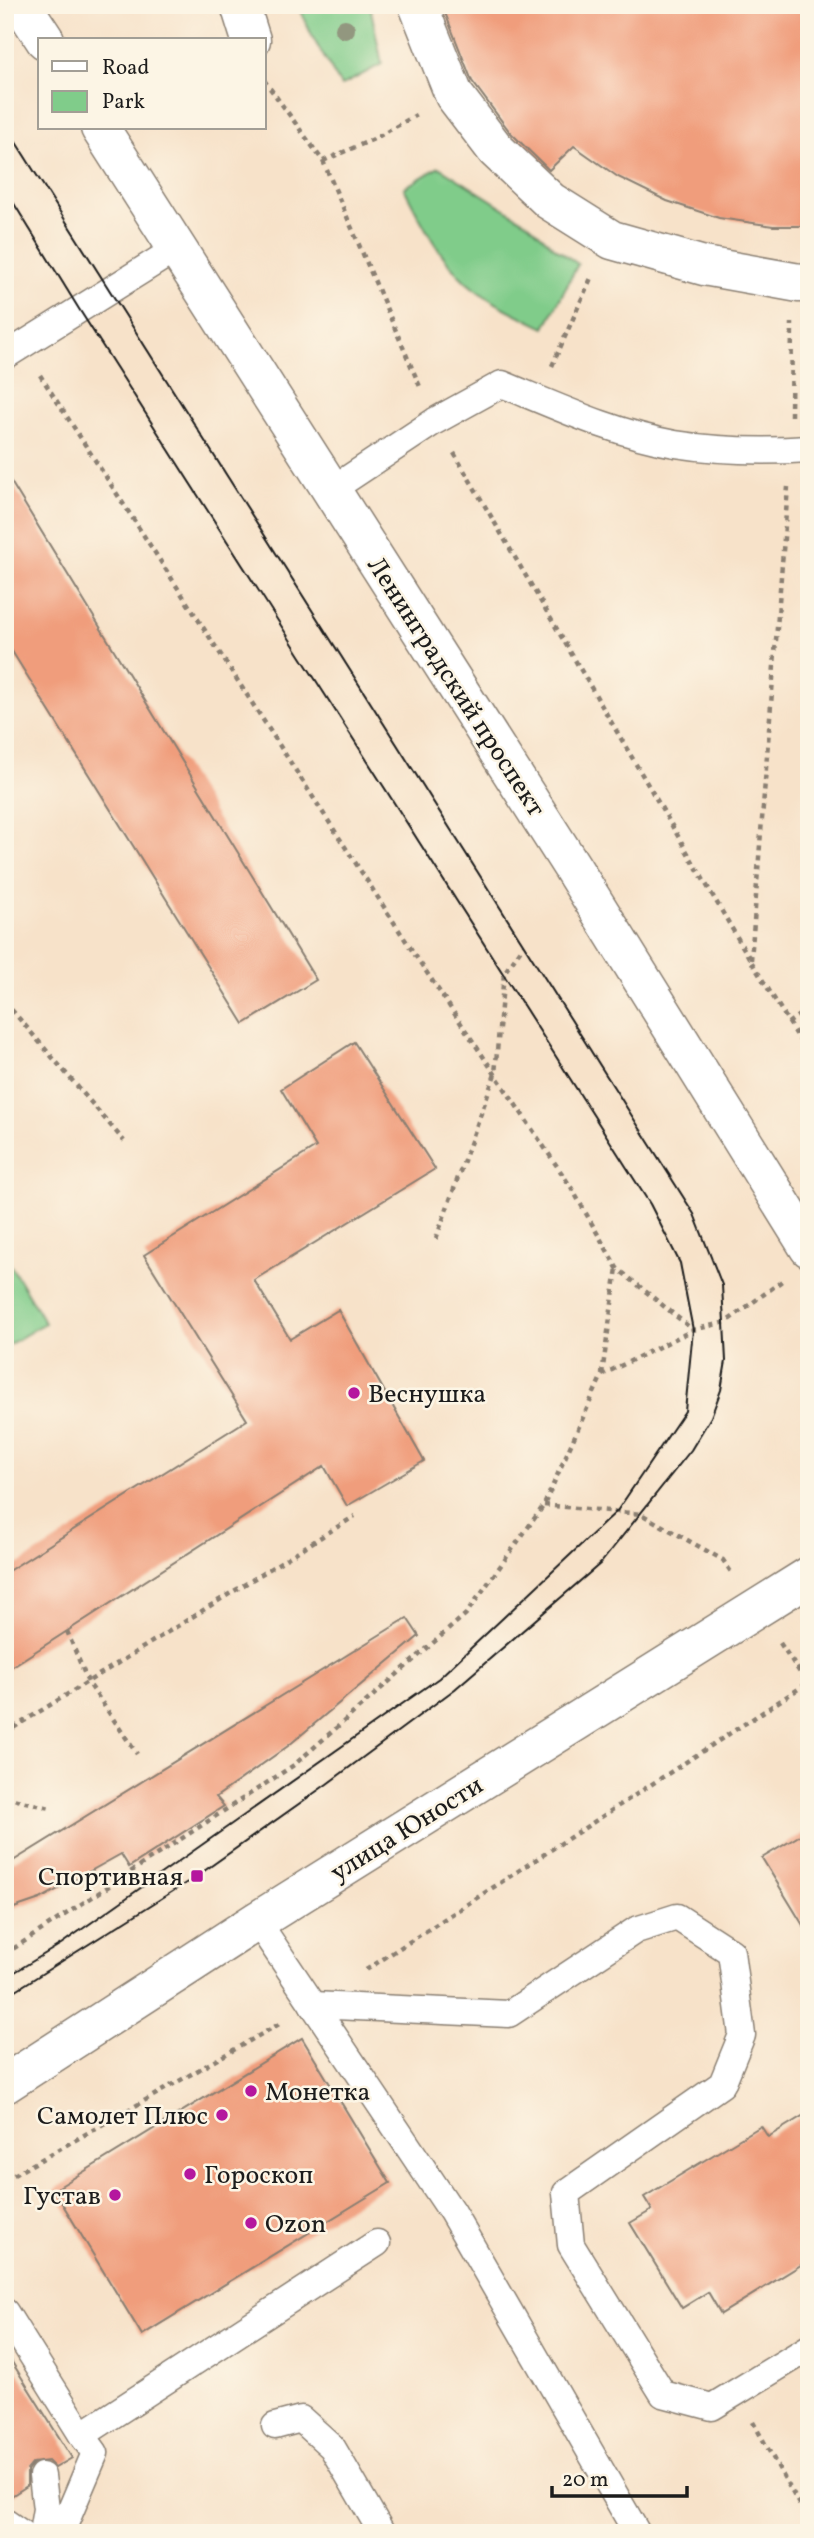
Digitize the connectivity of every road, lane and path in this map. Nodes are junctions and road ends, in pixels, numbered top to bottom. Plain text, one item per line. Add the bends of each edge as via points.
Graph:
1 (22, 5) edge
2 (240, 5) edge
3 (418, 5) edge
4 (43, 38) edge
5 (250, 38) edge
6 (266, 83) edge
7 (404, 122) dead end
8 (101, 130) edge
9 (323, 161) junction
10 (176, 249) junction
11 (593, 275) dead end
12 (809, 282) edge
13 (792, 320) dead end
14 (561, 346) dead end
15 (13, 351) edge
16 (790, 394) dead end
17 (435, 421) junction
18 (800, 449) edge
19 (331, 490) junction
20 (524, 944) dead end
21 (751, 961) junction
22 (5, 1002) edge
23 (809, 1008) edge
24 (789, 1023) junction
25 (809, 1055) edge
26 (495, 1074) junction
27 (124, 1141) dead end
28 (436, 1239) dead end
29 (798, 1263) edge
30 (617, 1268) junction
31 (692, 1330) junction
32 (602, 1375) junction
33 (544, 1505) junction
34 (355, 1516) dead end
35 (809, 1576) edge
36 (757, 1609) junction
37 (67, 1631) dead end
38 (88, 1682) junction
39 (808, 1683) edge
40 (5, 1733) edge
41 (137, 1754) dead end
42 (5, 1797) edge
43 (50, 1808) dead end
44 (257, 1921) junction
45 (5, 1954) edge
46 (313, 2005) junction
47 (5, 2084) edge
48 (5, 2180) edge
49 (377, 2243) dead end
50 (5, 2312) edge
51 (809, 2348) edge
52 (737, 2392) junction
53 (275, 2426) dead end
54 (82, 2435) junction
55 (43, 2476) dead end
56 (5, 2522) edge
57 (809, 2522) edge
58 (21, 2533) edge
59 (42, 2533) edge
60 (61, 2533) edge
61 (382, 2533) edge
62 (637, 2533) edge

1 - 4 main road
2 - 5 main road
3 - 12 main road via 454,95 496,150 550,201 612,240 704,266
6 - 9 path
7 - 9 path
8 - 10 main road, Ленинградский проспект
9 - 17 path
10 - 15 lane
10 - 19 main road, Ленинградский проспект
11 - 14 path
13 - 16 path
15 - 26 path
17 - 18 lane via 502,384 608,426 673,444 736,451
17 - 19 lane
17 - 21 path
18 - 21 path
19 - 29 main road, Ленинградский проспект via 572,867
20 - 26 path via 504,973
21 - 24 path
22 - 27 path
23 - 24 path
24 - 25 path
26 - 28 path
26 - 30 path via 571,1187
29 - 31 path via 726,1322
30 - 31 path
30 - 32 path
31 - 32 path
32 - 33 path
33 - 36 path via 641,1514 723,1560
33 - 45 path via 466,1615 294,1765
34 - 38 path
35 - 36 main road, улица Юности
36 - 39 path
36 - 44 main road, улица Юности
37 - 38 path
38 - 40 path
38 - 41 path
39 - 46 path
42 - 43 path
44 - 46 lane
44 - 47 main road, улица Юности
46 - 48 path
46 - 52 lane via 509,2014 636,1930 677,1917 731,1952 742,2035 722,2084 566,2193 570,2245 663,2394 712,2407
46 - 62 lane via 452,2212
49 - 54 lane
50 - 54 lane
51 - 52 lane
52 - 57 path
53 - 61 lane via 301,2419 332,2447
54 - 60 lane via 95,2453
55 - 59 lane via 46,2510
56 - 58 lane

